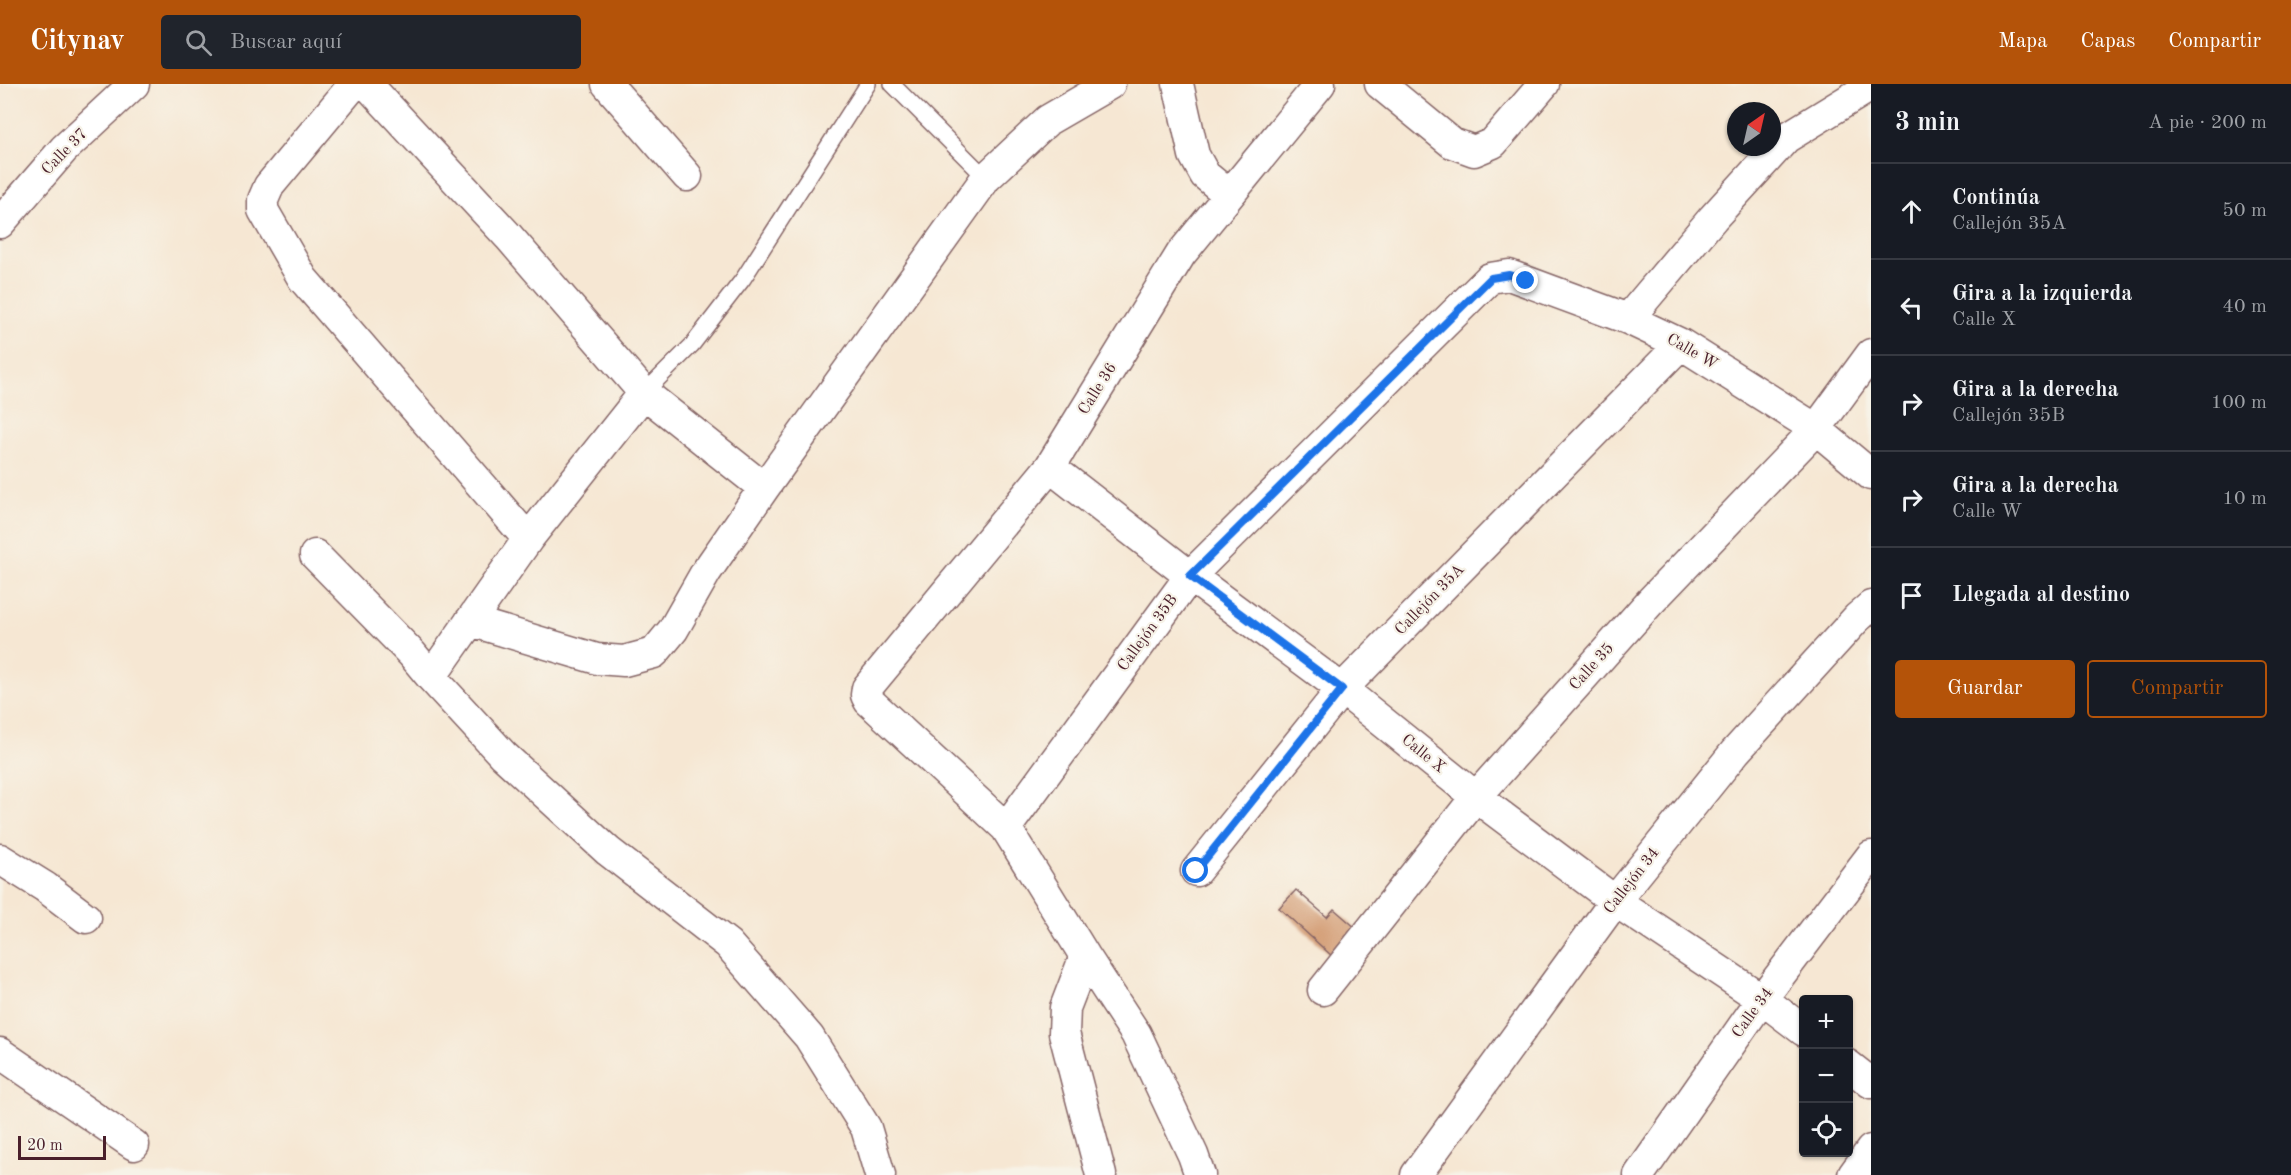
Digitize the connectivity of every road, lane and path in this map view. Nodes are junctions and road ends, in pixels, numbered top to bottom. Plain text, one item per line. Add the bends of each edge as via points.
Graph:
1 (134, 84) edge
2 (354, 84) edge
3 (368, 84) edge
4 (607, 84) edge
5 (868, 84) edge
6 (892, 84) edge
7 (1110, 84) edge
8 (1178, 84) edge
9 (1320, 84) edge
10 (1380, 84) edge
11 (1544, 84) edge
12 (1871, 86) edge
13 (687, 176) dead end
14 (986, 178) junction
15 (1228, 194) junction
16 (0, 223) edge
17 (1491, 278) joint
18 (1628, 319) junction
19 (1681, 344) junction
20 (1871, 354) edge
21 (644, 393) junction
22 (1816, 429) junction
23 (1050, 467) junction
24 (1871, 475) edge
25 (764, 488) junction
26 (528, 539) junction
27 (315, 555) dead end
28 (1190, 576) junction
29 (1871, 606) edge
30 (470, 621) junction
31 (430, 677) junction
32 (1342, 689) junction
33 (1476, 797) junction
34 (1006, 828) junction
35 (1871, 856) edge
36 (0, 859) edge
37 (1196, 871) dead end
38 (1615, 902) junction
39 (86, 918) dead end
40 (1085, 956) junction
41 (1323, 990) dead end
42 (1762, 999) junction
43 (1799, 1028) edge
44 (0, 1053) edge
45 (1853, 1069) edge
46 (1871, 1083) edge
47 (134, 1144) dead end
48 (1871, 1149) edge
49 (880, 1175) edge
50 (1101, 1175) edge
51 (1200, 1175) edge
52 (1416, 1175) edge
53 (1639, 1175) edge
54 (1853, 1175) edge

1 - 16 street, Calle 37 via 64,149
2 - 26 street via 269,186 263,210 303,279
3 - 21 street via 509,237
4 - 13 street
5 - 21 lane via 743,279 692,345
6 - 14 lane
7 - 14 street via 1048,120
8 - 15 street via 1194,155 1205,175
9 - 15 street, Calle 36
10 - 11 street via 1452,143 1474,151 1493,143
12 - 18 street via 1786,138
14 - 25 street
15 - 23 street, Calle 36 via 1181,254
17 - 18 street, Calle W via 1509,275
17 - 28 street, Callejón 35B
18 - 19 street, Calle W
19 - 22 street, Calle W
19 - 32 street, Callejón 35A
20 - 22 street, Calle 35
21 - 25 street
21 - 26 street
22 - 24 street, Calle W
22 - 33 street, Calle 35 via 1650,602
23 - 28 street, Calle X
23 - 34 street, Calle 36 via 867,688 866,695
25 - 30 street via 706,572 673,630 654,653 624,661 597,659
26 - 30 street
27 - 31 street
28 - 32 street, Calle X
28 - 34 street, Callejón 35B
29 - 38 street, Callejón 34 via 1735,752
30 - 31 street
31 - 49 street via 503,755 608,851 728,944 808,1037 866,1128
32 - 33 street, Calle X
32 - 37 street, Callejón 35A
33 - 38 street, Calle X
33 - 41 street, Calle 35
34 - 40 street
35 - 42 street, Calle 34
36 - 39 street
38 - 42 street, Calle X
38 - 52 street, Callejón 34
40 - 50 street via 1065,1008 1064,1033
40 - 51 street via 1136,1034
42 - 43 street, Calle X
42 - 53 street, Calle 34
44 - 47 street
45 - 46 street
48 - 54 street

